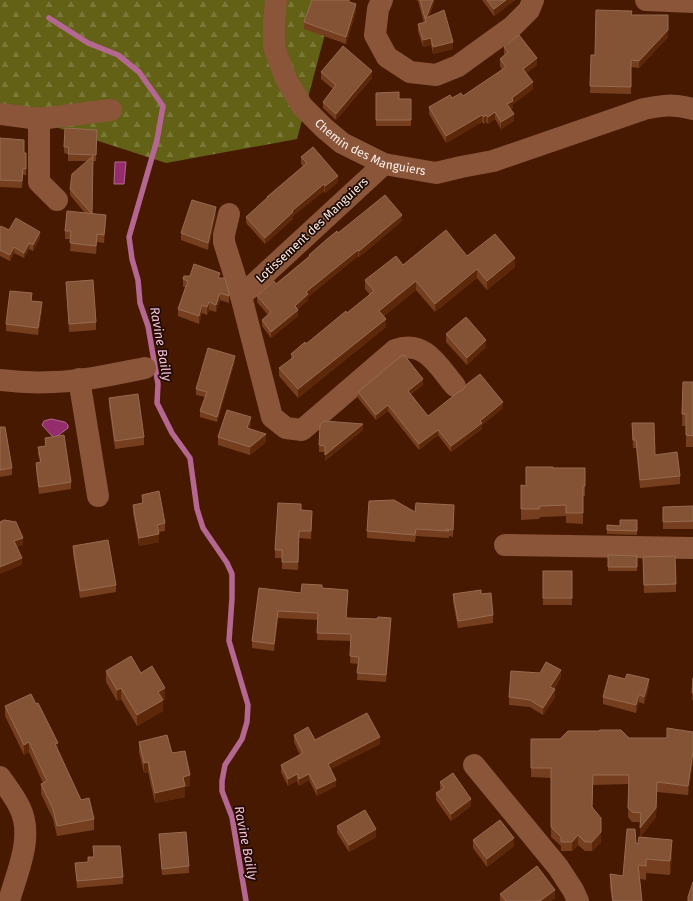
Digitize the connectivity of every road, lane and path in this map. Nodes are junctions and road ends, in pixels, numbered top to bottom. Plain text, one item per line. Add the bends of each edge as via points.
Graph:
1 (276, 0) edge
2 (382, 0) edge
3 (533, 0) edge
4 (646, 0) edge
5 (693, 2) edge
6 (693, 109) edge
7 (111, 110) dead end
8 (0, 114) edge
9 (39, 120) junction
10 (384, 164) junction
11 (57, 200) dead end
12 (229, 214) dead end
13 (241, 296) junction
14 (145, 368) dead end
15 (79, 379) junction
16 (0, 380) edge
17 (455, 386) dead end
18 (98, 496) dead end
19 (505, 545) dead end
20 (693, 548) edge
21 (474, 765) dead end
22 (0, 777) edge
23 (9, 901) edge
24 (578, 901) edge

1 - 10 street, Chemin des Manguiers via 274,48 286,79 302,106 342,143
2 - 3 street via 378,9 375,35 387,57 410,72 436,74 458,66 512,27 529,10
4 - 5 street
6 - 10 street, Chemin des Manguiers via 676,105 644,109 493,161 436,173
7 - 9 street
8 - 9 street
9 - 11 street via 39,182
10 - 13 street, Lotissement des Manguiers
12 - 13 street, Lotissement des Manguiers via 224,242
13 - 17 street, Lotissement des Manguiers via 272,417 286,428 302,430 395,350 402,347 426,352
14 - 15 street
15 - 16 street via 53,382
15 - 18 street
19 - 20 street
21 - 24 street via 558,867
22 - 23 street via 21,808 26,827 26,842

